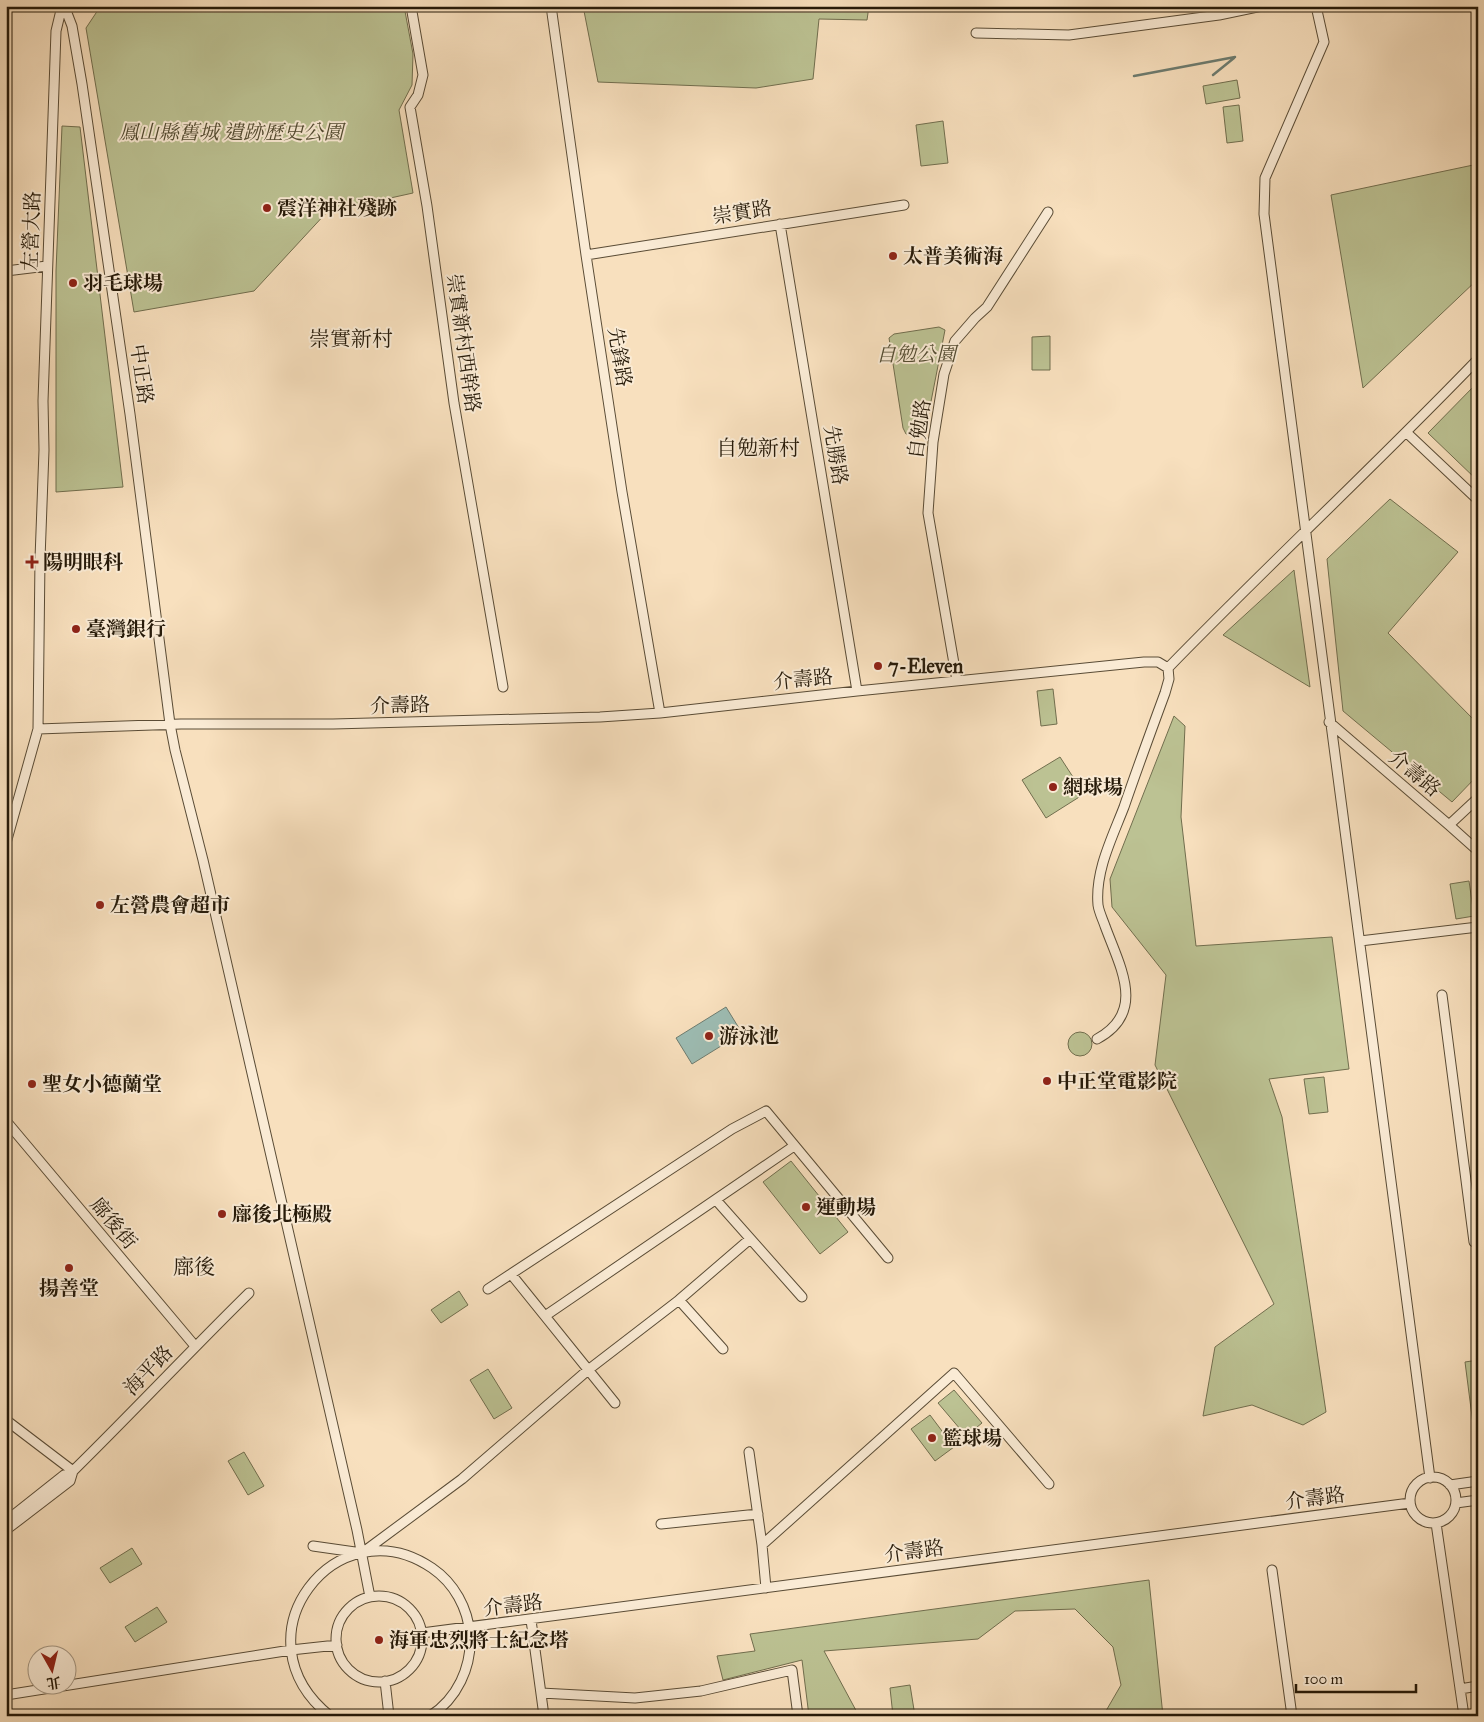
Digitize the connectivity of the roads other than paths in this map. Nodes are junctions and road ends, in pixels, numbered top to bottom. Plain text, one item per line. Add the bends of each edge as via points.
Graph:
1 (62, 6) edge
2 (411, 6) edge
3 (550, 6) edge
4 (1262, 6) edge
5 (1316, 6) edge
6 (976, 33) dead end
7 (904, 205) dead end
8 (1048, 212) dead end
9 (780, 224) junction
10 (586, 255) junction
11 (47, 266) junction
12 (6, 270) edge
13 (1478, 359) edge
14 (1407, 432) junction
15 (1477, 498) edge
16 (1304, 531) junction
17 (1168, 668) junction
18 (957, 681) junction
19 (503, 687) dead end
20 (857, 691) junction
21 (660, 713) junction
22 (1329, 722) junction
23 (170, 724) junction
24 (38, 729) junction
25 (1478, 798) edge
26 (1450, 825) junction
27 (6, 843) edge
28 (1478, 851) edge
29 (1478, 927) edge
30 (1360, 941) junction
31 (1442, 995) dead end
32 (1097, 1039) dead end
33 (6, 1121) edge
34 (794, 1146) junction
35 (716, 1200) junction
36 (750, 1239) junction
37 (1478, 1241) edge
38 (888, 1258) dead end
39 (511, 1274) junction
40 (488, 1289) dead end
41 (250, 1293) dead end
42 (802, 1297) dead end
43 (679, 1300) junction
44 (544, 1316) junction
45 (195, 1346) junction
46 (723, 1349) dead end
47 (588, 1370) junction
48 (615, 1403) dead end
49 (6, 1420) edge
50 (749, 1452) dead end
51 (73, 1471) junction
52 (1430, 1478) junction
53 (1478, 1481) edge
54 (1048, 1484) dead end
55 (1450, 1485) junction
56 (1478, 1500) edge
57 (1410, 1503) junction
58 (1456, 1503) junction
59 (758, 1514) junction
60 (6, 1521) edge
61 (1436, 1523) junction
62 (661, 1524) dead end
63 (6, 1530) edge
64 (762, 1545) junction
65 (313, 1546) dead end
66 (362, 1553) junction
67 (1272, 1570) dead end
68 (766, 1588) junction
69 (370, 1597) junction
70 (531, 1620) junction
71 (470, 1628) junction
72 (422, 1634) junction
73 (337, 1645) junction
74 (290, 1650) junction
75 (385, 1681) junction
76 (1478, 1686) edge
77 (1460, 1689) junction
78 (540, 1693) junction
79 (6, 1695) edge
80 (330, 1716) edge
81 (389, 1716) edge
82 (430, 1716) edge
83 (544, 1716) edge
84 (798, 1716) edge
85 (1292, 1716) edge
86 (1464, 1716) edge

1 - 11 street, 左營大路 via 56,31
1 - 23 street, 中正路 via 72,26 82,84 130,414
2 - 19 street, 崇實新村西幹路 via 423,75 418,95 410,107 453,395
3 - 10 street, 先鋒路
4 - 6 street via 1219,16 1069,35
5 - 16 street via 1324,42 1265,178 1264,214
7 - 9 street, 崇實路
8 - 18 street, 自勉路 via 987,307 955,341 944,374 928,513
9 - 10 street, 崇實路
9 - 20 street, 先勝路
10 - 21 street, 先鋒路
11 - 12 street
11 - 24 street, 左營大路
13 - 14 street
14 - 15 street
14 - 16 street
16 - 17 street
16 - 22 street
17 - 18 street, 介壽路 via 1158,662 1144,662
17 - 32 street via 1165,693 1100,871 1098,907 1127,989 1125,1008 1117,1024
18 - 20 street, 介壽路
20 - 21 street, 介壽路
21 - 23 street, 介壽路 via 333,724
22 - 26 street, 介壽路
22 - 30 street
23 - 24 street, 介壽路
23 - 66 street, 中正路
24 - 27 street, 左營大路
25 - 26 street
26 - 28 street, 介壽路
29 - 30 street
30 - 52 street
31 - 37 street via 1474,1242
33 - 45 street, 廍後街
34 - 35 street
34 - 38 street
34 - 39 street via 766,1111
35 - 36 street
35 - 44 street
36 - 42 street
36 - 43 street
39 - 40 street
39 - 44 street
41 - 45 street, 海平路
43 - 46 street
43 - 47 street
44 - 47 street
45 - 51 street, 海平路
47 - 48 street
47 - 66 street via 462,1479
49 - 51 street
50 - 59 street
51 - 60 street, 海平路
51 - 63 street, 海平路 via 70,1481
52 - 55 street
52 - 57 street via 1413,1489
53 - 55 street
54 - 64 street via 954,1373
55 - 58 street
56 - 58 street
57 - 61 street via 1416,1516
57 - 68 street, 介壽路
58 - 61 street via 1449,1516
59 - 62 street
59 - 64 street
61 - 77 street
64 - 68 street
65 - 66 street
66 - 69 street, 中正路
66 - 71 street via 383,1551 423,1562 454,1589
66 - 74 street via 328,1568 302,1596 293,1622
67 - 85 street
68 - 70 street, 介壽路
69 - 72 street via 390,1597 408,1607
69 - 73 street via 358,1602 340,1620 336,1632
70 - 71 street, 介壽路
70 - 78 street
71 - 72 street, 介壽路
71 - 82 street via 464,1675 447,1702
72 - 75 street via 422,1645 413,1665 406,1673
73 - 74 street
73 - 75 street via 340,1658 348,1669 359,1677
74 - 79 street
74 - 80 street via 296,1673 307,1694
75 - 81 street
76 - 77 street
77 - 86 street
78 - 83 street
78 - 84 street via 635,1698 701,1691 792,1670

